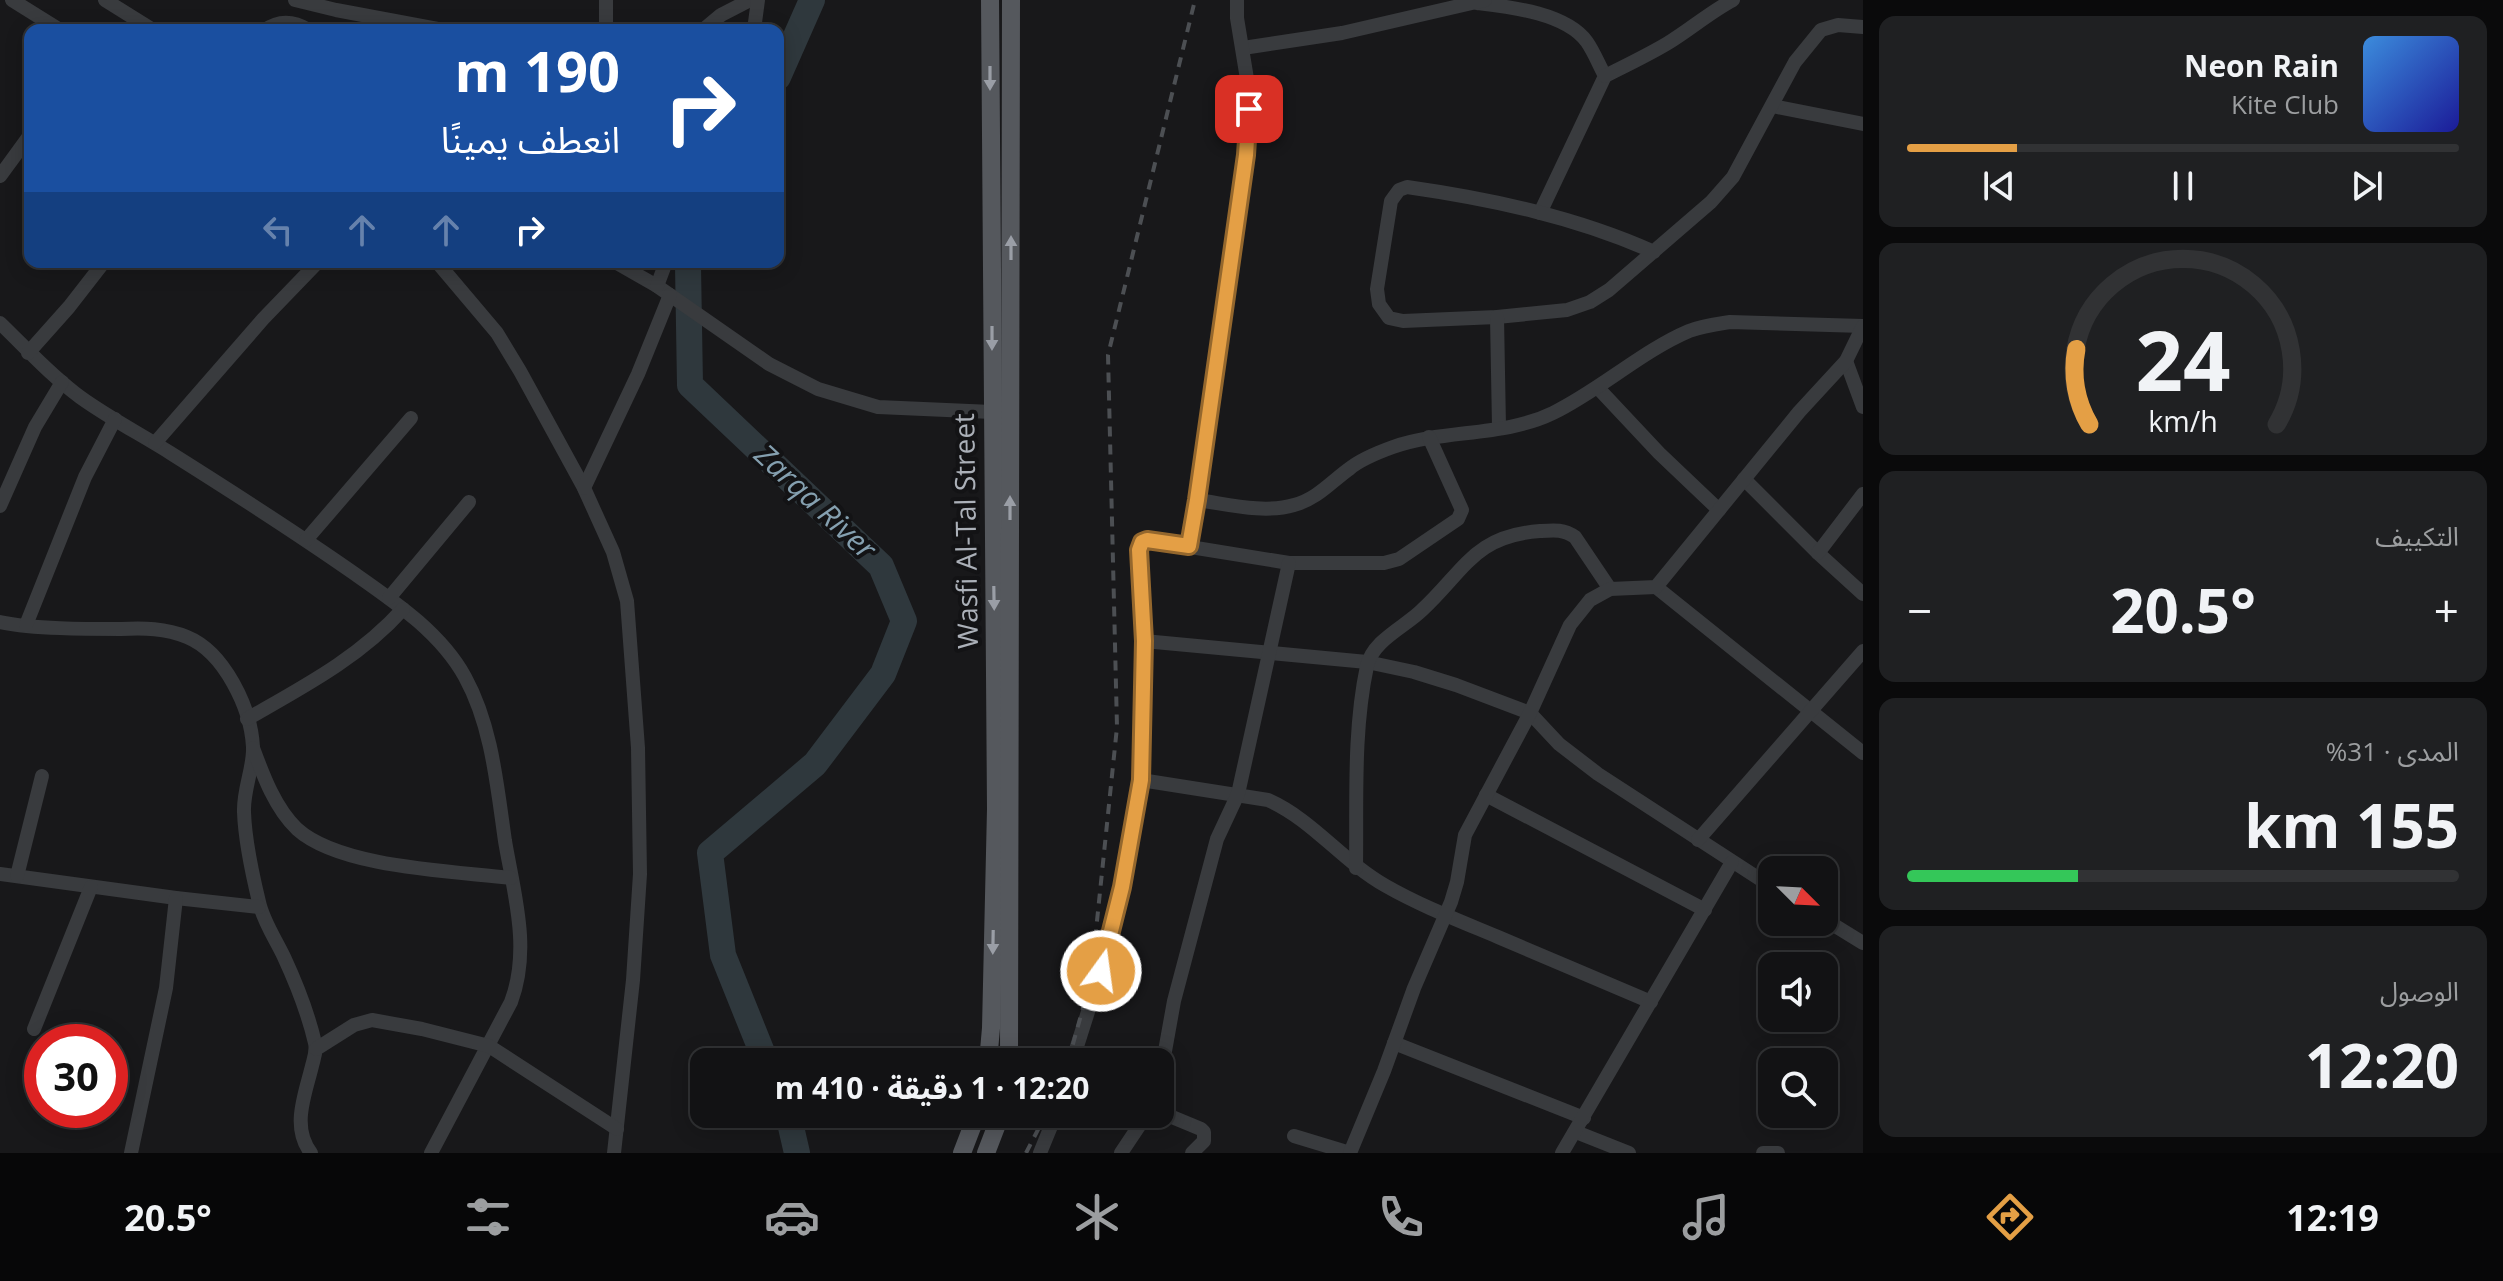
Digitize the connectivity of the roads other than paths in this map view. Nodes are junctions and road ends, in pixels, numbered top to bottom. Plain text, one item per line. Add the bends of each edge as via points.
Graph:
1 (12, 0) edge
2 (105, 0) edge
3 (294, 0) edge
4 (606, 0) edge
5 (750, 0) edge
6 (758, 0) edge
7 (990, 0) edge
8 (1011, 0) edge
9 (1237, 0) edge
10 (1733, 0) edge
11 (1481, 2) edge
12 (285, 22) junction
13 (50, 24) edge
14 (143, 24) edge
15 (276, 24) edge
16 (297, 24) edge
17 (411, 24) edge
18 (606, 24) edge
19 (710, 24) edge
20 (755, 24) edge
21 (1863, 27) edge
22 (1243, 48) junction
23 (1605, 76) junction
24 (1772, 106) junction
25 (1863, 124) edge
26 (24, 143) edge
27 (0, 176) edge
28 (1540, 213) junction
29 (1654, 252) junction
30 (99, 268) edge
31 (312, 268) edge
32 (442, 268) edge
33 (626, 268) edge
34 (664, 268) edge
35 (657, 286) junction
36 (670, 295) junction
37 (1497, 317) junction
38 (0, 323) edge
39 (1863, 326) edge
40 (28, 353) junction
41 (1846, 361) junction
42 (62, 382) junction
43 (1598, 388) junction
44 (1863, 407) edge
45 (992, 412) junction
46 (411, 418) dead end
47 (115, 419) junction
48 (1499, 427) junction
49 (1429, 437) junction
50 (155, 443) junction
51 (1744, 479) junction
52 (584, 488) junction
53 (1863, 494) edge
54 (1197, 500) junction
55 (469, 502) dead end
56 (0, 506) edge
57 (1719, 510) junction
58 (306, 540) junction
59 (1189, 546) junction
60 (1818, 553) junction
61 (1289, 563) junction
62 (1656, 587) junction
63 (1610, 589) junction
64 (1863, 594) edge
65 (389, 598) junction
66 (403, 609) junction
67 (0, 622) edge
68 (26, 625) junction
69 (1144, 641) junction
70 (1863, 651) edge
71 (1268, 652) junction
72 (1367, 662) junction
73 (1811, 710) junction
74 (1530, 713) junction
75 (247, 719) junction
76 (253, 747) junction
77 (1863, 753) edge
78 (42, 776) dead end
79 (1141, 780) junction
80 (1238, 794) junction
81 (1486, 795) junction
82 (1698, 840) junction
83 (1732, 862) junction
84 (1356, 868) junction
85 (0, 874) edge
86 (17, 876) junction
87 (511, 878) junction
88 (1758, 878) edge
89 (91, 887) junction
90 (176, 898) junction
91 (259, 907) junction
92 (1705, 910) junction
93 (1445, 915) junction
94 (1838, 928) edge
95 (1863, 943) edge
96 (1651, 1002) junction
97 (36, 1024) edge
98 (1394, 1043) junction
99 (489, 1046) junction
100 (989, 1048) edge
101 (1009, 1048) edge
102 (1076, 1048) edge
103 (1166, 1048) edge
104 (316, 1049) junction
105 (1174, 1118) edge
106 (1584, 1118) junction
107 (971, 1128) edge
108 (995, 1128) edge
109 (1050, 1128) edge
110 (1138, 1128) edge
111 (617, 1129) junction
112 (1576, 1132) junction
113 (1294, 1136) dead end
114 (131, 1153) edge
115 (311, 1153) edge
116 (431, 1153) edge
117 (614, 1153) edge
118 (962, 1153) edge
119 (986, 1153) edge
120 (1040, 1153) edge
121 (1121, 1153) edge
122 (1192, 1153) edge
123 (1350, 1153) edge
124 (1562, 1153) edge
125 (1629, 1153) edge
126 (1763, 1153) edge
127 (1778, 1153) edge

1 - 13 street
2 - 14 street
3 - 12 street
3 - 17 street
4 - 18 street
5 - 19 street
6 - 20 street
7 -> 45 main road, Wasfi Al-Tal Street
101 -> 8 main road, Wasfi Al-Tal Street
9 - 22 street
10 - 23 street via 1672,41
11 - 22 street via 1342,33
11 - 23 street via 1551,17 1586,40
12 - 15 street
12 - 16 street
21 - 24 street via 1821,30 1795,62
22 - 54 street via 1249,91 1246,155
23 - 28 street
24 - 25 street
24 - 29 street via 1733,177
26 - 27 street
28 - 29 street
28 - 37 street via 1475,196 1407,187 1394,194 1377,289 1386,314 1403,321
29 - 37 street via 1590,302 1567,310
30 - 40 street
31 - 50 street
32 - 52 street via 497,333
33 - 35 street
34 - 35 street
35 - 36 street
36 - 45 street via 779,370 818,389 858,403 903,409
36 - 52 street
37 - 48 street
38 - 40 street
39 - 41 street
39 - 43 street via 1710,326 1689,331
40 - 42 street
41 - 44 street
41 - 51 street
42 - 47 street
42 - 56 street via 35,427
43 - 48 street via 1550,414
43 - 57 street
45 -> 100 main road, Wasfi Al-Tal Street via 996,809
46 - 58 street
47 - 50 street
47 - 68 street via 85,477
48 - 49 street
49 - 54 street via 1375,454 1321,493 1294,505 1271,509
49 - 61 street via 1461,505 1458,519 1399,559 1384,563
50 - 58 street
51 - 57 street
51 - 60 street
52 - 111 street via 621,575 635,685 640,874
53 - 60 street
54 - 59 street
55 - 65 street
57 - 62 street
58 - 65 street
59 - 61 street
59 - 69 street via 1147,540 1141,545
60 - 64 street
61 - 71 street
62 - 63 street
62 - 73 street
63 - 72 street via 1570,534 1517,534 1474,554
63 - 74 street via 1590,600 1570,625
65 - 66 street
66 - 75 street via 357,653
66 - 87 street via 451,657 473,693 492,757
67 - 68 street
68 - 75 street via 145,627 190,638 224,668
69 - 71 street
69 - 79 street
70 - 73 street
71 - 72 street
71 - 80 street
72 - 74 street via 1456,685
72 - 84 street via 1358,720
73 - 77 street
73 - 82 street
74 - 81 street
74 - 82 street via 1598,774
75 - 76 street
76 - 87 street via 286,816 334,851
76 - 91 street via 243,810
78 - 86 street
79 - 80 street
79 - 102 street via 1118,901
80 - 84 street via 1285,807
80 - 103 street via 1217,839
81 - 92 street
81 - 93 street via 1462,843 1457,882
82 - 83 street
83 - 88 street
83 - 92 street
84 - 93 street
85 - 86 street
86 - 89 street
87 - 99 street via 521,964 511,1002
89 - 90 street
89 - 97 street
90 - 91 street
90 - 114 street via 166,988
91 - 104 street via 301,996
92 - 96 street
93 - 96 street
93 - 98 street
94 - 95 street
96 - 106 street
98 - 106 street
98 - 123 street
99 - 104 street via 372,1020
99 - 111 street
99 - 116 street
104 - 115 street via 300,1118
105 - 122 street via 1201,1129 1204,1141
106 - 112 street
107 - 118 main road
108 - 119 main road
109 - 120 street
110 - 121 street
111 - 117 street
112 - 124 street
112 - 125 street
113 - 123 street
126 - 127 street

